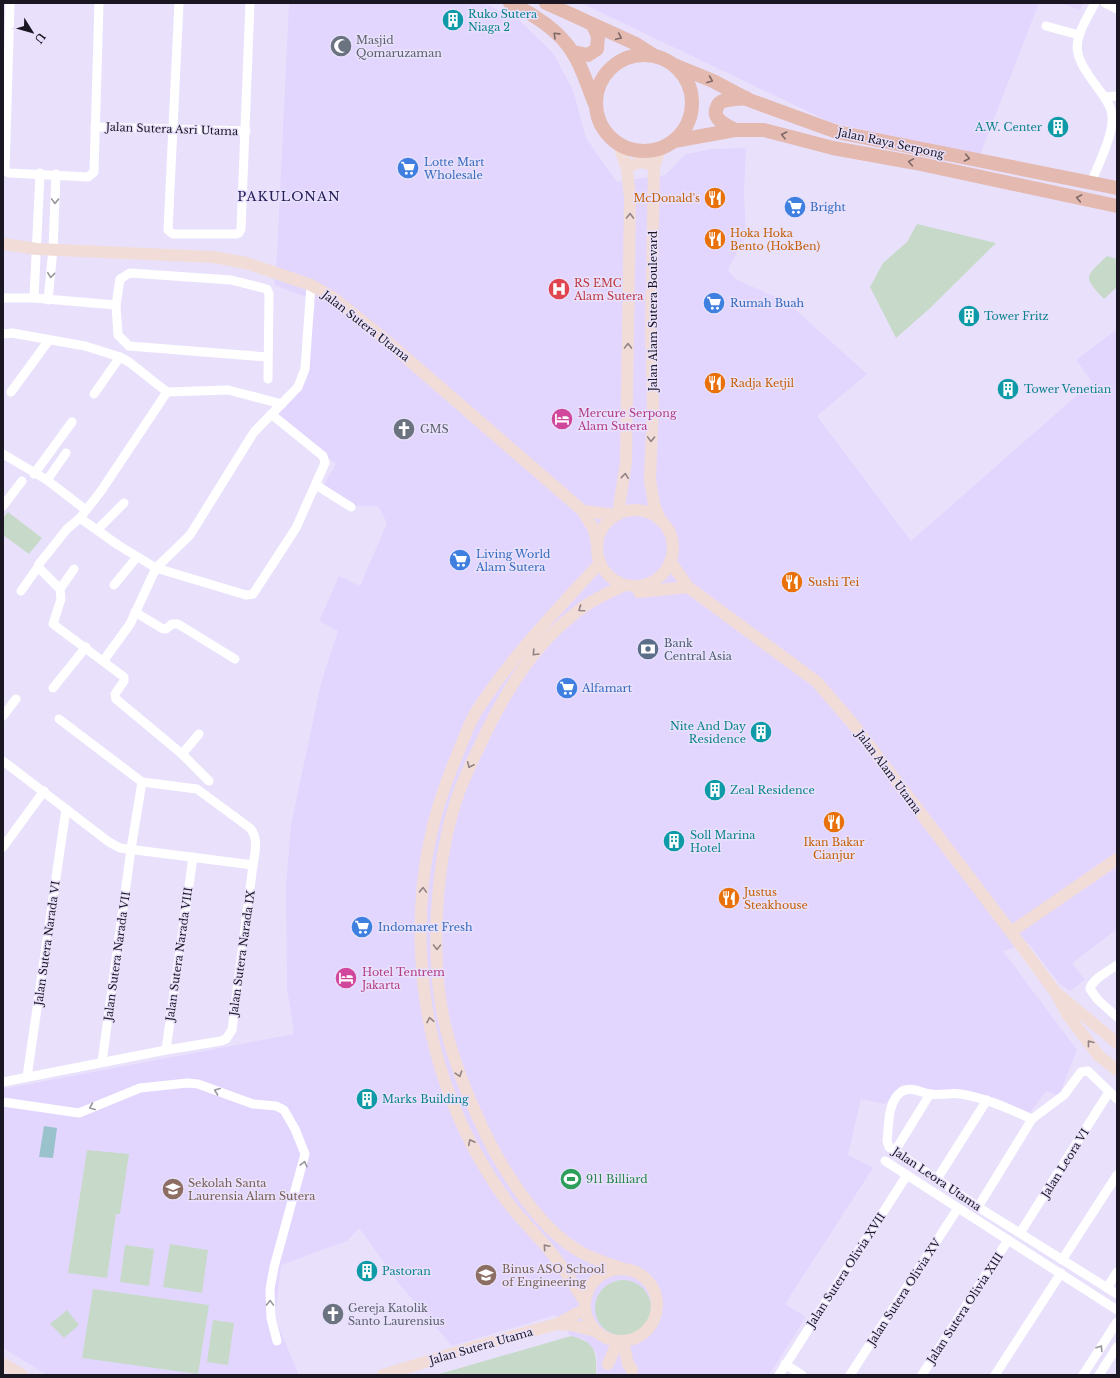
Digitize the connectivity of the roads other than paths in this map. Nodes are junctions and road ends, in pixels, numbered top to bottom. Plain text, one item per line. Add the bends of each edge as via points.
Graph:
1 (10, 3) edge
2 (99, 3) edge
3 (179, 3) edge
4 (250, 3) edge
5 (510, 3) edge
6 (546, 3) edge
7 (1095, 3) edge
8 (1105, 3) edge
9 (1117, 9) edge
10 (593, 25) junction
11 (1046, 26) dead end
12 (1079, 35) junction
13 (573, 52) junction
14 (654, 56) junction
15 (674, 65) junction
16 (1117, 96) edge
17 (1105, 97) junction
18 (746, 98) junction
19 (595, 104) junction
20 (4, 121) edge
21 (94, 127) junction
22 (174, 129) junction
23 (735, 130) junction
24 (246, 131) junction
25 (674, 141) junction
26 (619, 145) junction
27 (660, 149) junction
28 (654, 167) junction
29 (627, 168) junction
30 (40, 173) junction
31 (56, 174) junction
32 (1091, 183) junction
33 (1117, 188) edge
34 (1117, 206) edge
35 (3, 244) edge
36 (37, 249) junction
37 (53, 249) junction
38 (311, 285) junction
39 (3, 298) edge
40 (34, 298) junction
41 (48, 300) junction
42 (116, 305) junction
43 (3, 334) edge
44 (49, 340) junction
45 (120, 357) junction
46 (267, 357) junction
47 (268, 379) dead end
48 (11, 392) dead end
49 (167, 392) junction
50 (94, 394) dead end
51 (282, 404) junction
52 (271, 414) junction
53 (72, 422) dead end
54 (66, 453) dead end
55 (3, 454) edge
56 (34, 474) junction
57 (47, 480) junction
58 (22, 481) dead end
59 (316, 485) junction
60 (124, 503) dead end
61 (3, 506) edge
62 (352, 507) dead end
63 (86, 510) junction
64 (583, 511) junction
65 (617, 515) junction
66 (80, 518) junction
67 (660, 520) junction
68 (97, 530) junction
69 (597, 545) junction
70 (136, 557) junction
71 (670, 561) junction
72 (600, 563) junction
73 (38, 567) junction
74 (156, 568) junction
75 (74, 569) dead end
76 (114, 585) dead end
77 (625, 585) junction
78 (688, 587) junction
79 (60, 589) junction
80 (21, 591) dead end
81 (602, 595) junction
82 (135, 612) junction
83 (86, 647) junction
84 (235, 659) dead end
85 (104, 660) junction
86 (53, 688) dead end
87 (16, 699) dead end
88 (3, 716) edge
89 (59, 719) dead end
90 (199, 734) dead end
91 (182, 754) junction
92 (3, 761) edge
93 (209, 781) dead end
94 (142, 782) junction
95 (44, 792) junction
96 (66, 809) junction
97 (3, 847) edge
98 (131, 849) junction
99 (193, 857) junction
100 (1117, 859) edge
101 (253, 865) junction
102 (1117, 869) edge
103 (1014, 935) junction
104 (1117, 965) edge
105 (1056, 993) junction
106 (1117, 1017) edge
107 (1117, 1043) edge
108 (166, 1050) junction
109 (102, 1062) junction
110 (1117, 1070) edge
111 (27, 1077) junction
112 (3, 1082) edge
113 (1110, 1092) junction
114 (930, 1094) junction
115 (1117, 1099) edge
116 (987, 1100) junction
117 (3, 1102) edge
118 (1032, 1120) junction
119 (895, 1151) junction
120 (886, 1161) dead end
121 (907, 1175) junction
122 (1117, 1175) edge
123 (937, 1179) junction
124 (978, 1207) junction
125 (958, 1208) junction
126 (1020, 1233) junction
127 (1008, 1240) junction
128 (1062, 1260) junction
129 (624, 1270) junction
130 (1117, 1272) edge
131 (1060, 1273) junction
132 (1107, 1288) junction
133 (1117, 1294) edge
134 (585, 1306) junction
135 (1117, 1310) edge
136 (1117, 1322) edge
137 (557, 1324) junction
138 (595, 1331) junction
139 (638, 1337) junction
140 (607, 1339) junction
141 (277, 1341) dead end
142 (1117, 1347) edge
143 (3, 1364) edge
144 (785, 1364) junction
145 (608, 1370) edge
146 (632, 1373) edge
147 (22, 1375) edge
148 (383, 1375) edge
149 (779, 1375) edge
150 (802, 1375) edge
151 (850, 1375) edge
152 (922, 1375) edge
153 (995, 1375) edge
154 (1083, 1375) edge
155 (1099, 1375) edge

1 - 20 street
2 - 21 street
3 - 22 street
4 - 24 street
13 -> 5 main road via 548,27
6 - 10 main road
7 - 12 street
8 - 9 street
10 - 13 main road via 598,36 597,49 588,55
10 -> 14 main road via 634,43
11 - 12 street
12 - 17 street via 1077,51 1083,68
13 - 19 main road
14 - 15 main road
14 - 19 main road via 626,58 613,66 603,77 597,90
15 -> 18 main road, Jalan Raya Serpong
15 - 25 main road via 684,76 690,89 692,104 690,118 684,131
16 - 17 street
17 - 32 street via 1112,114 1113,125
18 - 23 main road via 722,101 715,110 720,120
18 -> 32 main road, Jalan Raya Serpong via 837,132
19 - 26 main road via 602,128 609,138
20 - 30 street, Jalan Sutera Asri Utama via 5,171
21 - 22 street, Jalan Sutera Asri Utama
21 - 31 street, Jalan Sutera Asri Utama via 92,175 88,177
22 - 24 street, Jalan Sutera Asri Utama
22 - 24 street via 168,229 173,234 239,233
23 - 25 main road, Jalan Raya Serpong
34 -> 23 main road, Jalan Raya Serpong via 839,149 764,130
25 - 27 main road
26 - 27 main road via 639,152
26 - 29 main road
27 - 28 main road, Jalan Alam Sutera Boulevard
28 - 29 main road via 640,161
28 -> 67 main road, Jalan Alam Sutera Boulevard via 651,330 653,406 650,480
65 -> 29 main road via 626,462 630,198
30 - 31 street, Jalan Sutera Asri Utama
30 - 36 street
31 -> 37 street
32 - 33 main road, Jalan Raya Serpong
35 - 36 main road, Jalan Sutera Utama
36 - 37 main road, Jalan Sutera Utama
36 - 40 street
37 - 38 main road, Jalan Sutera Utama via 213,257 246,263
37 -> 41 street
38 - 51 street via 303,378
38 - 64 main road, Jalan Sutera Utama via 332,297 382,337
39 - 40 street
40 - 41 street
41 - 42 street
42 - 46 street via 118,335 129,346
42 - 46 street via 120,279 130,273 231,280 267,289
43 - 44 street via 12,333
44 - 45 street via 85,346
44 - 48 street
45 - 49 street
45 - 50 street
46 - 47 street
49 - 51 street via 228,390
49 - 63 street via 119,466
51 - 52 street
52 - 59 street via 323,456 325,463
52 - 74 street via 254,432 190,535
53 - 56 street
54 - 57 street
55 - 56 street
56 - 57 street
57 - 63 street
58 - 61 street
59 - 62 street
59 - 74 street via 296,528 252,594 246,595
60 - 68 street
63 - 66 street
64 - 65 main road
64 - 69 main road, Jalan Sutera Utama via 594,530
65 - 67 main road via 640,511
65 - 69 main road via 606,523
66 - 68 street
66 - 73 street via 67,529
67 - 71 main road via 671,539
68 - 70 street
69 - 72 main road
70 - 74 street
70 - 76 street
71 - 77 main road via 657,579 647,584
71 - 78 main road, Jalan Alam Utama
72 - 77 main road via 615,581
134 -> 72 main road via 558,1260 509,1204 460,1121 448,1092 436,1050 424,990 420,945 424,878 431,834 446,782 475,714 531,637
73 - 79 street
73 - 80 street
74 - 82 street
75 - 79 street
77 - 81 main road
78 - 81 main road
78 - 103 main road, Jalan Alam Utama via 817,682 853,724
79 - 83 street via 61,599 53,624
81 -> 129 main road via 578,611 528,660 507,691 473,760 455,804 445,845 439,890 437,950 440,997 449,1041 462,1082 502,1168 542,1220 571,1246
82 - 84 street via 163,629 178,624
82 - 85 street via 126,631
83 - 85 street
83 - 86 street
85 - 91 street via 124,677 115,694 116,699
87 - 88 street
89 - 94 street
90 - 91 street
91 - 93 street
92 - 95 street
94 - 98 street, Jalan Sutera Narada VII
94 - 101 street, Jalan Sutera Narada IX via 191,787 204,793 255,834
95 - 96 street
95 - 97 street
96 - 98 street via 114,845
96 - 111 street, Jalan Sutera Narada VI
98 - 99 street
98 - 109 street, Jalan Sutera Narada VII
99 - 101 street
99 - 108 street, Jalan Sutera Narada VIII
100 - 103 main road
101 - 108 street, Jalan Sutera Narada IX via 232,1030 226,1039
102 - 103 main road
103 - 105 main road, Jalan Alam Utama
104 - 106 street via 1091,985 1092,994
105 - 107 main road, Jalan Alam Utama
110 -> 105 main road, Jalan Alam Utama via 1099,1056 1067,1014
108 - 109 street
109 - 111 street
111 - 112 street
113 - 115 street
113 - 118 street via 1088,1071 1081,1072 1064,1095
113 - 126 street, Jalan Leora VI
114 - 116 street, Jalan Leora Utama via 959,1094
114 - 119 street
114 - 119 street, Jalan Leora Utama via 914,1089 900,1092 895,1098 887,1141
116 - 118 street, Jalan Leora Utama
116 - 123 street
141 -> 117 street via 271,1318 270,1289 305,1154 284,1110 276,1106 253,1104 187,1082 140,1088 79,1113
118 - 124 street
119 - 123 street, Jalan Leora Utama
120 - 121 street
121 - 125 street
121 - 144 street, Jalan Sutera Olivia XVII
122 - 128 street
123 - 124 street, Jalan Leora Utama
124 - 126 street, Jalan Leora Utama
125 - 127 street
125 - 151 street, Jalan Sutera Olivia XV
126 - 128 street, Jalan Leora Utama
127 - 131 street
127 - 152 street, Jalan Sutera Olivia XIII
128 - 132 street, Jalan Leora Utama
129 - 134 main road via 608,1272 594,1282 588,1291
129 - 139 main road via 637,1273 647,1280 656,1298 655,1318 648,1329
130 - 132 street
131 - 135 street
131 - 153 street
132 - 133 street, Jalan Leora Utama
134 - 137 main road, Jalan Sutera Utama
134 - 138 main road via 588,1321
154 -> 136 street
137 - 138 main road, Jalan Sutera Utama
137 - 148 main road, Jalan Sutera Utama
138 - 140 main road
139 - 140 main road via 623,1342
139 - 146 main road
140 - 145 main road
142 - 155 street
143 - 147 main road
144 - 149 street, Jalan Sutera Olivia XVII
144 - 150 street
145 - 146 main road via 614,1350 619,1347 625,1350

